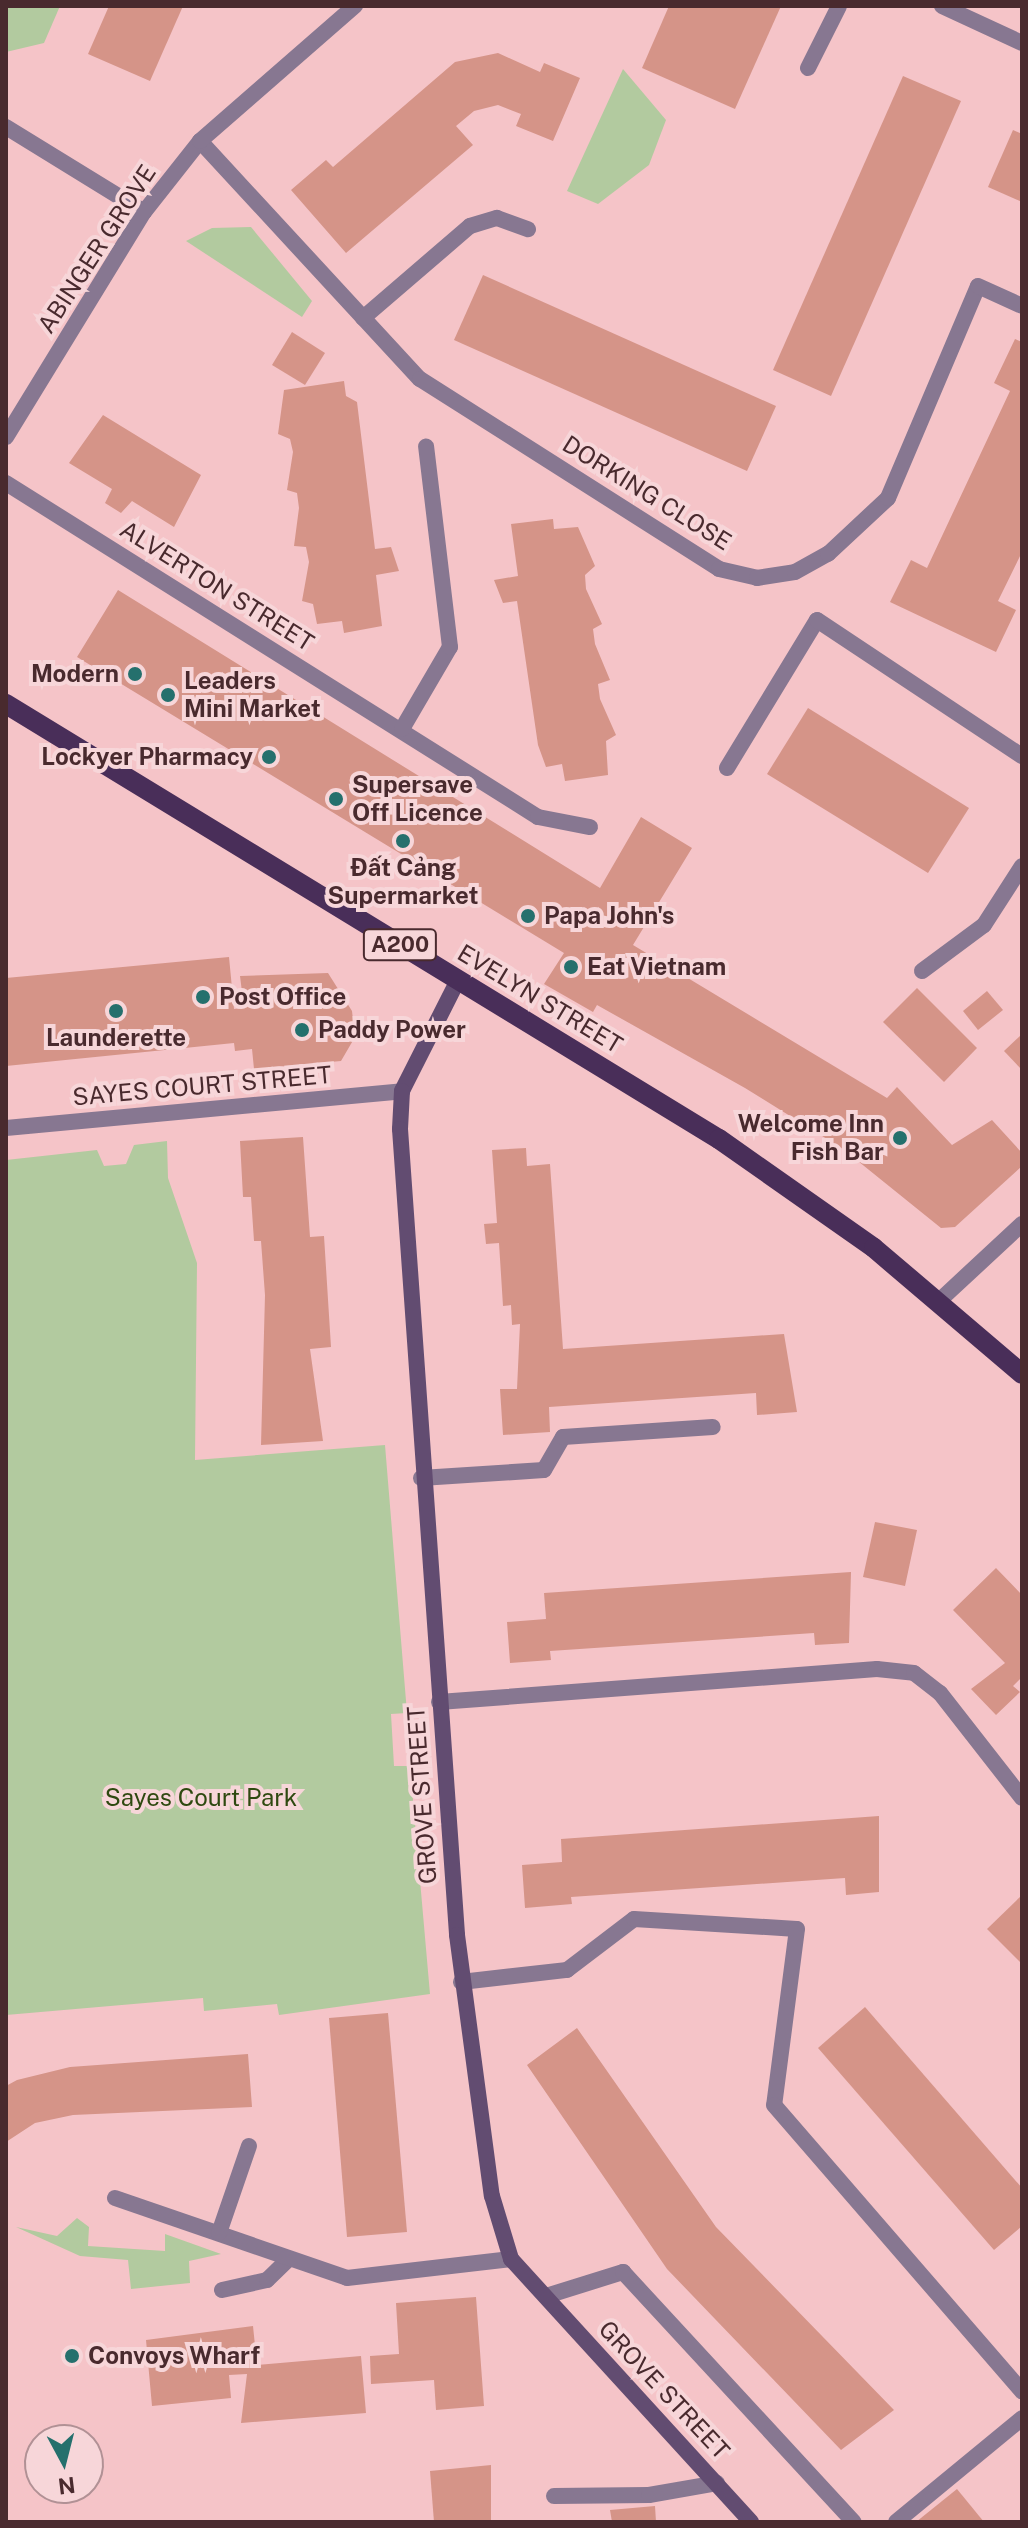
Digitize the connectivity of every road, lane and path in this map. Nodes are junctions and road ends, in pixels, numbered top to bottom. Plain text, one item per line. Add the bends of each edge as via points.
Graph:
1 (355, 6) edge
2 (839, 6) edge
3 (942, 6) edge
4 (1022, 43) edge
5 (808, 68) dead end
6 (6, 127) edge
7 (200, 141) junction
8 (144, 212) junction
9 (528, 229) dead end
10 (1022, 306) edge
11 (363, 318) junction
12 (6, 437) edge
13 (426, 446) dead end
14 (6, 483) edge
15 (6, 704) edge
16 (402, 729) junction
17 (1022, 756) edge
18 (727, 768) dead end
19 (590, 827) dead end
20 (1022, 866) edge
21 (922, 971) dead end
22 (458, 980) junction
23 (402, 1091) junction
24 (6, 1128) edge
25 (1022, 1224) edge
26 (939, 1301) junction
27 (1022, 1374) edge
28 (713, 1427) dead end
29 (421, 1478) junction
30 (439, 1702) junction
31 (1022, 1798) edge
32 (461, 1982) junction
33 (249, 2146) dead end
34 (115, 2198) dead end
35 (219, 2233) junction
36 (511, 2259) junction
37 (288, 2260) junction
38 (222, 2290) dead end
39 (546, 2296) junction
40 (1022, 2391) edge
41 (1022, 2418) edge
42 (717, 2483) junction
43 (554, 2496) dead end
44 (751, 2522) edge
45 (854, 2522) edge
46 (896, 2522) edge

1 - 7 street, ABINGER GROVE
2 - 5 street
3 - 4 street
6 - 8 street
7 - 8 street, ABINGER GROVE
7 - 11 street, DORKING CLOSE
8 - 12 street, ABINGER GROVE
9 - 11 street via 497,218 470,226
10 - 11 street, DORKING CLOSE via 978,286 888,498 828,554 795,572 757,578 719,569 420,379
13 - 16 street via 450,647
14 - 16 street, ALVERTON STREET
15 - 22 main road, EVELYN STREET / A200
16 - 19 street, ALVERTON STREET via 538,817
17 - 18 street via 817,620
20 - 21 street via 984,925
22 - 23 main road, GROVE STREET
22 - 26 main road, EVELYN STREET / A200 via 719,1139
23 - 24 street, SAYES COURT STREET
23 - 29 main road, GROVE STREET
25 - 26 street
26 - 27 main road, EVELYN STREET / A200
28 - 29 street via 563,1437 544,1470
29 - 30 main road, GROVE STREET
30 - 31 street via 877,1669 914,1673 940,1693
30 - 32 main road, GROVE STREET
32 - 36 main road, GROVE STREET via 492,2196
32 - 40 street via 567,1970 634,1919 797,1929 774,2105
33 - 35 street
34 - 35 street
35 - 37 street
36 - 37 street via 347,2278
36 - 39 main road, GROVE STREET
37 - 38 street via 267,2280
39 - 42 main road, GROVE STREET
39 - 45 street via 623,2272
41 - 46 street
42 - 43 street via 649,2495
42 - 44 main road, GROVE STREET

